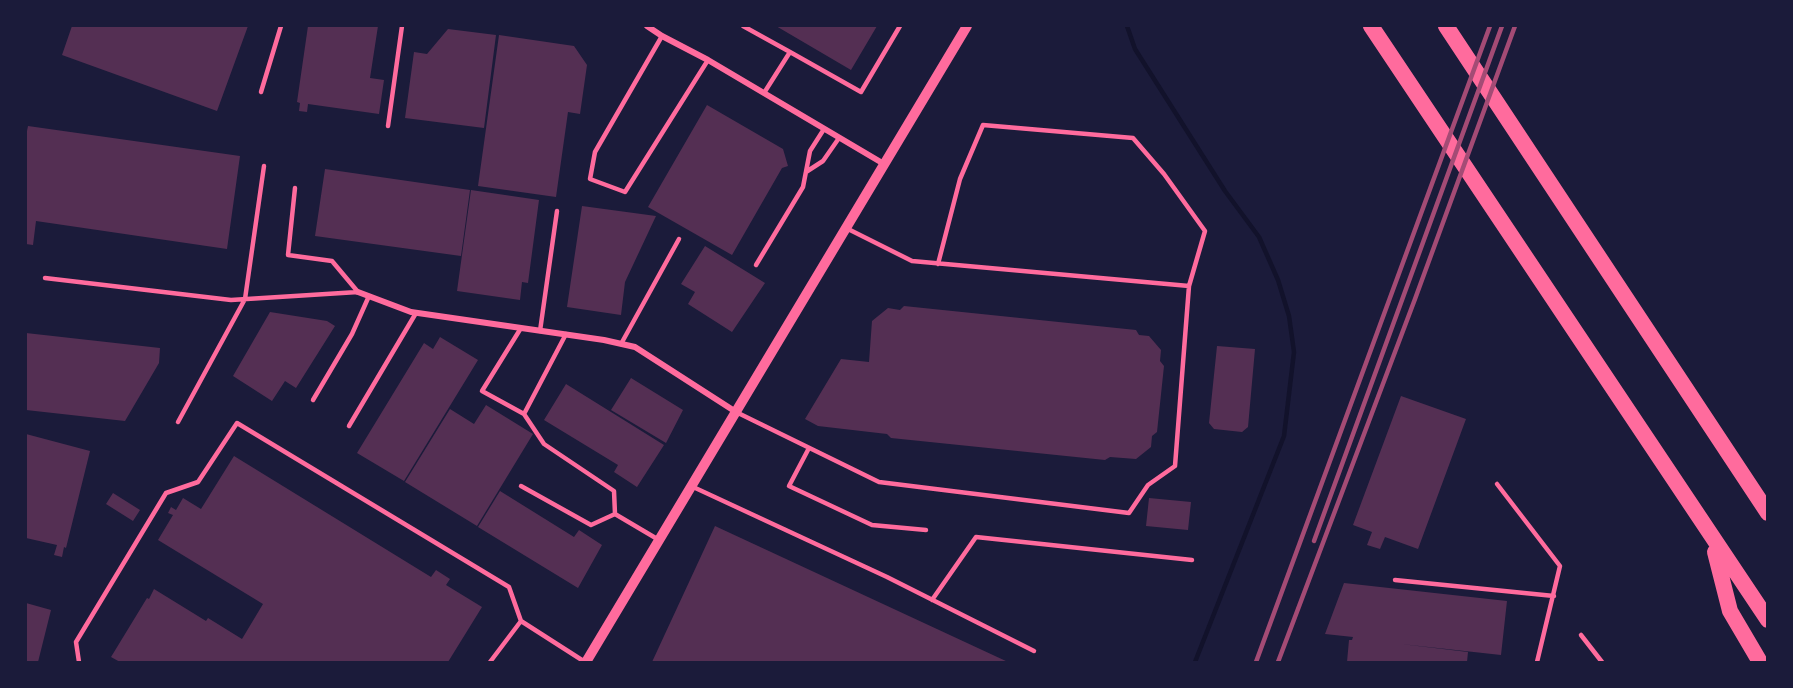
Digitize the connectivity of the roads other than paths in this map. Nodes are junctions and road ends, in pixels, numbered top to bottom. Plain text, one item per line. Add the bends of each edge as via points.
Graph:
1 (281, 26) edge
2 (402, 26) edge
3 (647, 26) edge
4 (743, 26) edge
5 (900, 26) edge
6 (967, 26) edge
7 (1371, 26) edge
8 (1448, 29) edge
9 (662, 36) junction
10 (790, 51) junction
11 (708, 60) junction
12 (261, 92) dead end
13 (764, 93) junction
14 (388, 126) dead end
15 (824, 129) junction
16 (839, 138) junction
17 (884, 164) junction
18 (264, 166) dead end
19 (806, 172) junction
20 (295, 188) dead end
21 (557, 211) dead end
22 (845, 227) junction
23 (679, 239) dead end
24 (938, 264) junction
25 (756, 265) dead end
26 (45, 279) dead end
27 (1189, 286) junction
28 (358, 292) junction
29 (369, 296) junction
30 (245, 299) junction
31 (416, 313) junction
32 (521, 328) junction
33 (540, 331) junction
34 (566, 334) junction
35 (621, 344) junction
36 (314, 400) dead end
37 (736, 412) junction
38 (524, 414) junction
39 (178, 422) dead end
40 (348, 426) dead end
41 (809, 448) junction
42 (1497, 484) dead end
43 (521, 486) dead end
44 (691, 486) junction
45 (1767, 513) edge
46 (615, 514) junction
47 (926, 530) dead end
48 (1712, 539) junction
49 (659, 540) junction
50 (1192, 560) dead end
51 (1395, 580) dead end
52 (1554, 596) junction
53 (932, 600) junction
54 (1767, 620) edge
55 (520, 621) junction
56 (1581, 635) dead end
57 (1034, 651) dead end
58 (79, 663) edge
59 (490, 663) edge
60 (586, 663) edge
61 (1537, 663) edge
62 (1602, 663) edge
63 (1760, 663) edge

1 - 12 lane
2 - 14 lane
3 - 9 street
4 - 10 lane
5 - 10 lane via 861,92
6 - 17 street
7 - 48 highway
8 - 45 highway
9 - 11 street
9 - 11 lane via 595,152 590,178 625,192
10 - 13 lane
11 - 13 street
13 - 15 street
15 - 16 street
15 - 19 lane via 810,151
16 - 17 street
16 - 19 lane via 823,161
17 - 22 street
18 - 30 lane
19 - 25 lane via 803,187
20 - 28 lane via 288,255 332,261
21 - 33 lane
22 - 24 lane via 912,261
22 - 37 street
23 - 35 lane
24 - 27 lane
24 - 27 lane via 960,179 983,125 1121,136 1132,138 1164,174 1205,231
26 - 30 lane
27 - 41 lane via 1175,466 1148,485 1130,513 879,482
28 - 29 street
28 - 30 lane
29 - 31 street
29 - 36 lane
30 - 39 lane
31 - 32 street
31 - 40 lane
32 - 33 street
32 - 38 lane via 482,391
33 - 34 street
34 - 35 street
34 - 38 lane
35 - 37 street via 635,347
37 - 41 lane
37 - 44 street
38 - 46 lane via 544,444 614,490
41 - 47 lane via 789,486 872,525
42 - 52 lane via 1560,566
43 - 46 lane via 591,525
44 - 49 street
44 - 53 lane
46 - 49 lane
48 - 54 highway
48 - 63 highway via 1731,610
49 - 60 street
50 - 53 lane via 976,537
51 - 52 lane
52 - 61 lane
53 - 57 lane
55 - 58 lane via 509,587 237,423 198,482 166,493 76,642
55 - 59 lane
55 - 60 lane
56 - 62 lane

